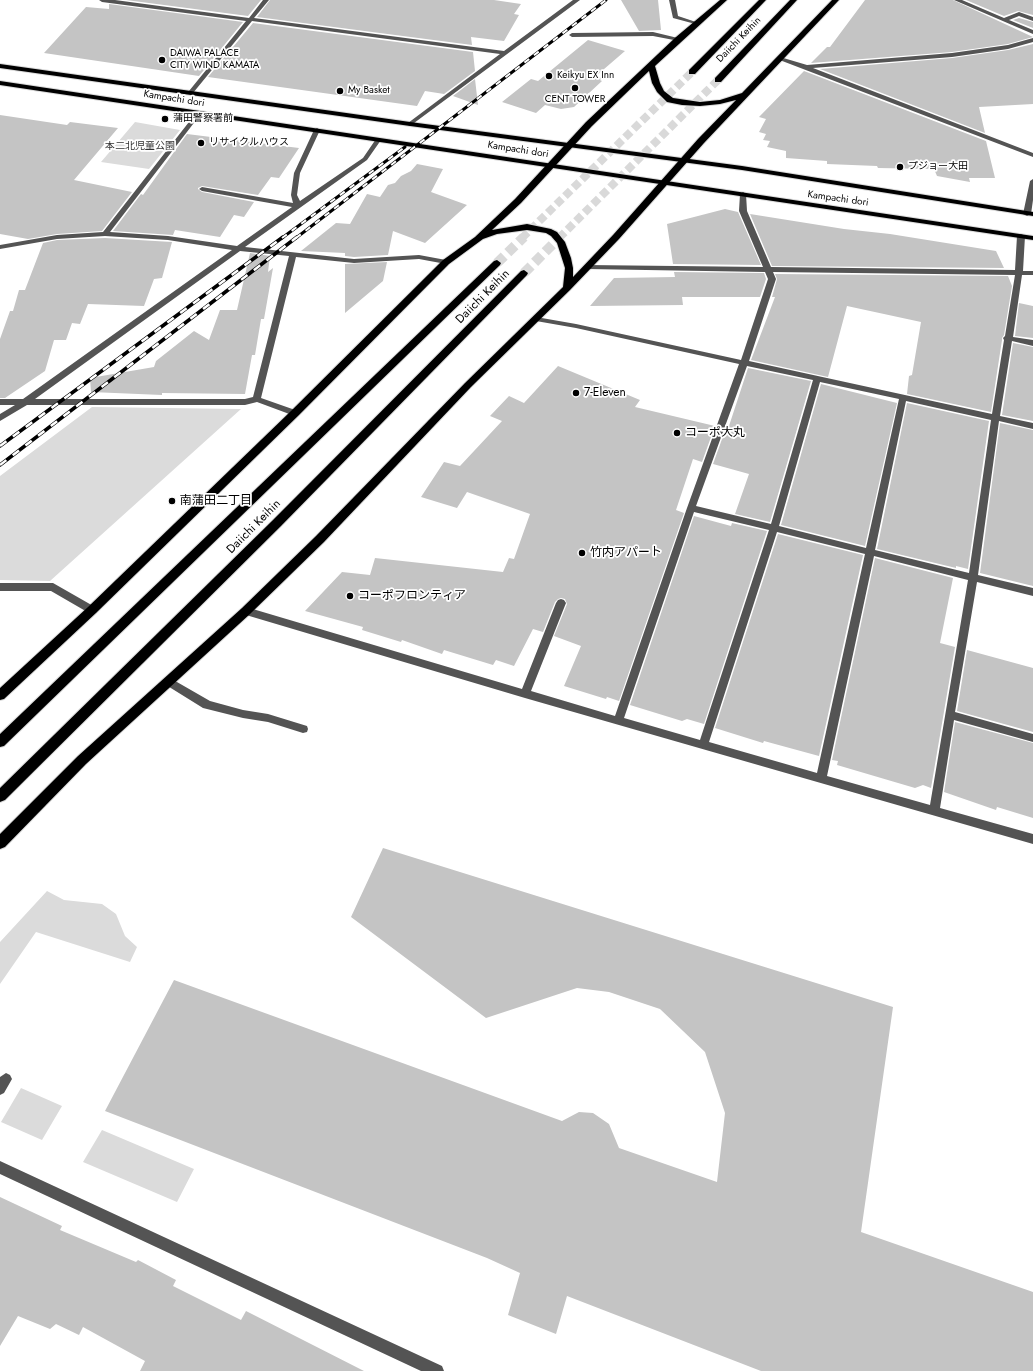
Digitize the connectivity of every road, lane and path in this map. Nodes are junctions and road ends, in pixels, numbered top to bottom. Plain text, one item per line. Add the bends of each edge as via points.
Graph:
1 (102, 0) edge
2 (266, 0) edge
3 (672, 0) edge
4 (724, 0) edge
5 (763, 0) edge
6 (794, 0) edge
7 (836, 0) edge
8 (957, 0) edge
9 (566, 1) edge
10 (575, 1) edge
11 (1033, 19) edge
12 (250, 20) junction
13 (1004, 20) junction
14 (697, 24) junction
15 (1033, 32) edge
16 (572, 35) dead end
17 (678, 39) junction
18 (1033, 40) edge
19 (505, 53) junction
20 (780, 59) junction
21 (651, 65) junction
22 (0, 66) edge
23 (806, 67) junction
24 (692, 72) tunnel mouth
25 (718, 80) tunnel mouth
26 (0, 83) edge
27 (191, 92) junction
28 (746, 94) junction
29 (198, 114) junction
30 (410, 124) junction
31 (317, 130) junction
32 (378, 140) junction
33 (570, 146) junction
34 (1033, 155) edge
35 (684, 160) junction
36 (552, 166) junction
37 (1033, 181) edge
38 (664, 183) junction
39 (202, 189) dead end
40 (743, 194) junction
41 (298, 206) junction
42 (1030, 214) edge
43 (105, 234) junction
44 (1021, 236) junction
45 (1033, 238) edge
46 (478, 239) junction
47 (0, 247) edge
48 (238, 249) junction
49 (293, 256) junction
50 (446, 262) junction
51 (497, 263) tunnel mouth
52 (587, 267) junction
53 (769, 270) junction
54 (524, 273) tunnel mouth
55 (1019, 273) junction
56 (1033, 273) edge
57 (567, 288) junction
58 (536, 319) junction
59 (1007, 338) junction
60 (1033, 343) edge
61 (744, 363) junction
62 (817, 379) junction
63 (903, 398) junction
64 (257, 399) junction
65 (0, 402) edge
66 (25, 402) junction
67 (295, 413) junction
68 (995, 417) junction
69 (0, 418) edge
70 (1033, 426) edge
71 (691, 508) junction
72 (774, 528) junction
73 (870, 552) junction
74 (973, 576) junction
75 (0, 587) edge
76 (1033, 592) edge
77 (561, 604) dead end
78 (92, 610) junction
79 (246, 611) junction
80 (170, 682) junction
81 (525, 694) junction
82 (0, 695) edge
83 (950, 715) junction
84 (618, 721) junction
85 (303, 729) dead end
86 (1033, 738) edge
87 (0, 742) edge
88 (703, 745) junction
89 (821, 779) junction
90 (0, 796) edge
91 (934, 811) junction
92 (1033, 839) edge
93 (0, 843) edge
94 (0, 1166) edge
95 (437, 1371) edge

1 - 12 street
2 - 12 street
3 - 14 street via 675,17
4 - 14 highway
5 - 24 highway, Daiichi Keihin
6 - 25 highway, Daiichi Keihin
7 - 20 highway
8 - 13 street
9 - 10 street
10 - 19 street
11 - 13 street via 1018,14
12 - 19 street
12 - 27 street
13 - 15 street
14 - 17 highway
16 - 17 street via 653,34
17 - 21 highway
18 - 23 street via 1008,47 952,55
19 - 30 street
20 - 23 street
20 - 28 highway
21 - 28 highway via 656,83 670,100 700,104 720,102
21 - 33 highway via 589,124
22 - 27 main road, Kampachi dori
23 - 34 street
26 - 29 main road, Kampachi dori
27 - 30 main road, Kampachi dori
28 - 35 highway
29 - 31 main road, Kampachi dori
29 - 43 street
30 - 33 main road, Kampachi dori
31 - 32 main road, Kampachi dori
31 - 41 street via 297,173 294,195
32 - 36 main road, Kampachi dori
32 - 41 street via 365,159
33 - 35 main road, Kampachi dori
33 - 36 highway
35 - 38 highway
35 - 42 main road, Kampachi dori
36 - 38 main road, Kampachi dori
36 - 46 highway
37 - 42 street
38 - 40 main road, Kampachi dori
38 - 52 highway
39 - 41 street
40 - 44 main road, Kampachi dori
40 - 53 street via 743,211
41 - 48 street
43 - 47 street via 57,237
43 - 48 street via 168,238
44 - 45 main road, Kampachi dori
44 - 55 street
46 - 50 highway
46 - 57 highway via 495,232 517,228 537,229 554,234 561,242 567,258
48 - 49 street
48 - 66 street
49 - 50 street via 354,261 419,256
49 - 64 street
50 - 67 highway
51 - 87 highway, Daiichi Keihin
52 - 53 street
52 - 57 highway
53 - 55 street
53 - 61 street via 772,280
54 - 90 highway, Daiichi Keihin via 266,534
55 - 56 street
55 - 59 street
57 - 58 highway
58 - 61 street
58 - 79 highway
59 - 60 street
59 - 68 street
61 - 62 street
61 - 71 street
62 - 63 street
62 - 72 street
63 - 68 street
63 - 73 street
64 - 66 street via 245,402
64 - 67 street
65 - 66 street
66 - 69 street
67 - 78 highway
68 - 70 street
68 - 74 street
71 - 72 street
71 - 84 street
72 - 73 street
72 - 88 street
73 - 74 street
73 - 89 street
74 - 76 street
74 - 83 street
75 - 78 street via 53,588
77 - 81 street
78 - 82 highway
79 - 80 highway
79 - 81 street
80 - 85 street via 207,705 268,718
80 - 93 highway via 82,760
81 - 84 street
83 - 86 street
83 - 91 street
84 - 88 street
88 - 89 street
89 - 91 street
91 - 92 street
94 - 95 street

